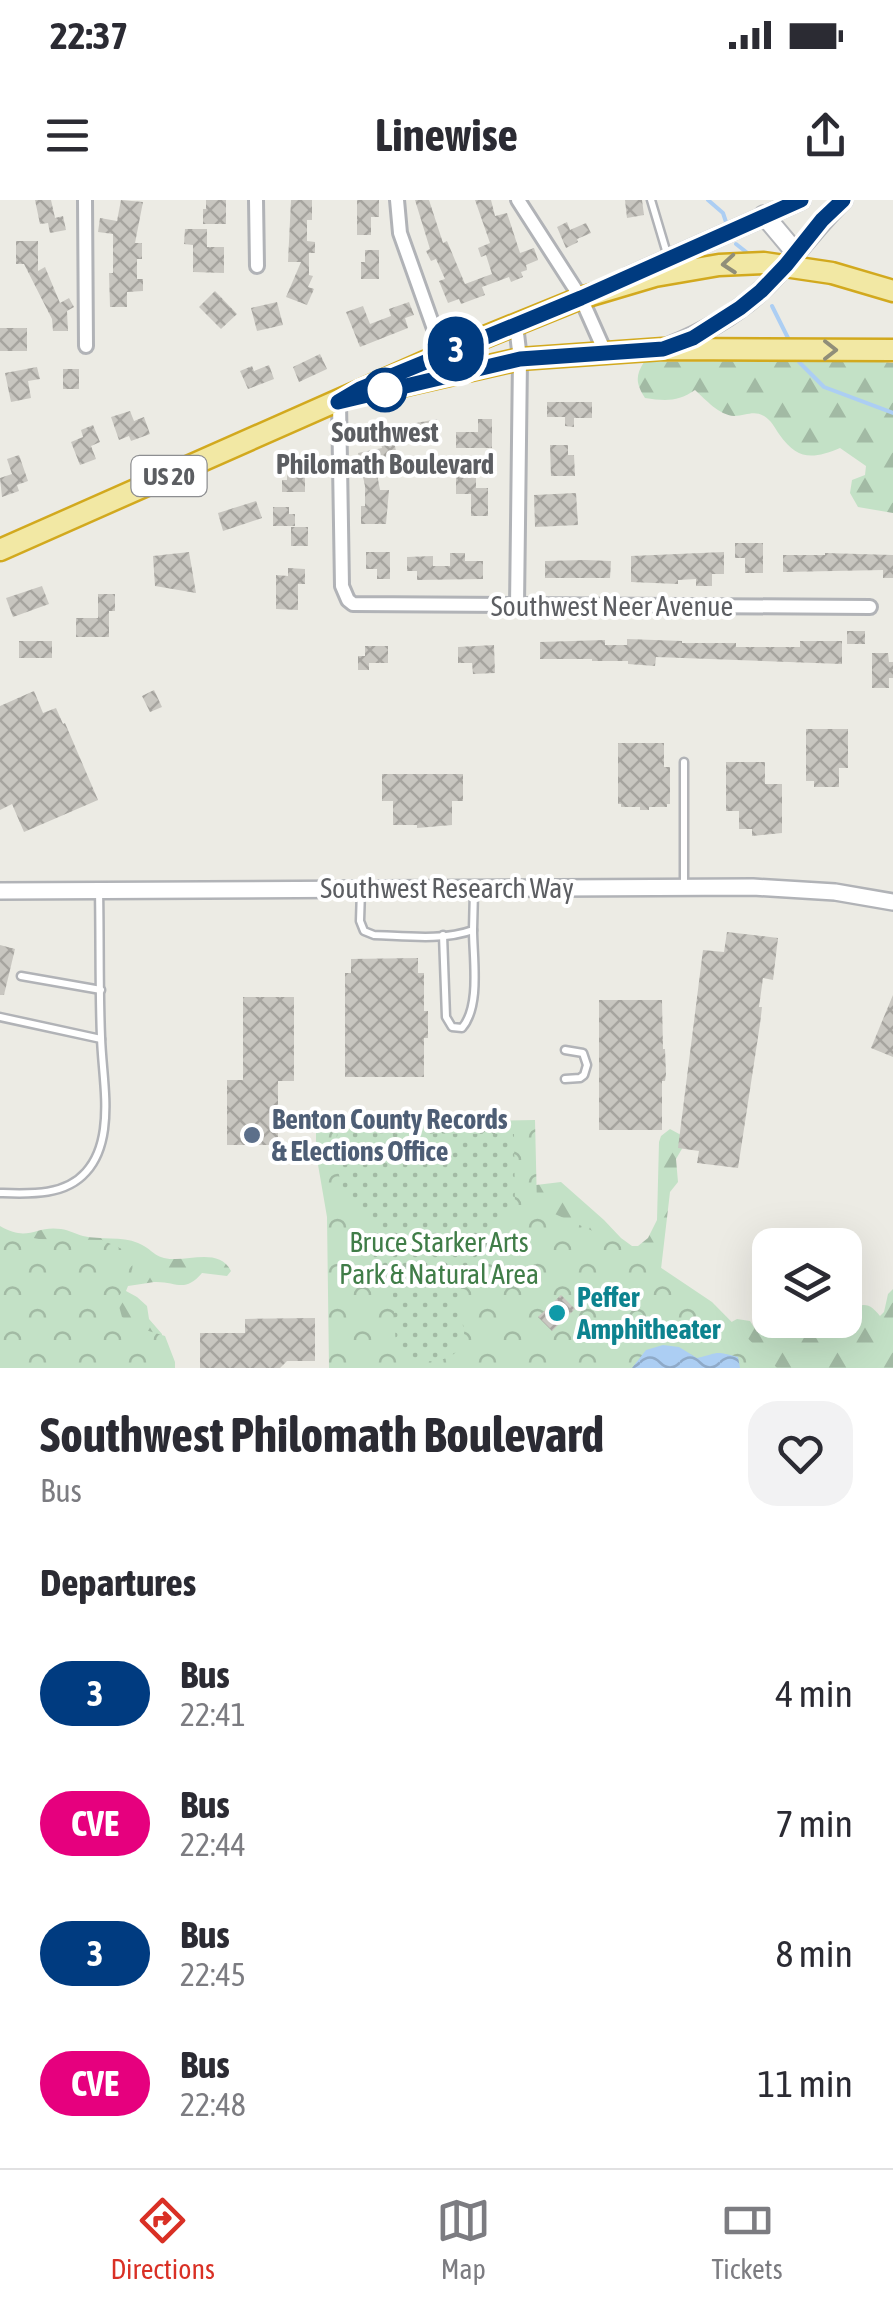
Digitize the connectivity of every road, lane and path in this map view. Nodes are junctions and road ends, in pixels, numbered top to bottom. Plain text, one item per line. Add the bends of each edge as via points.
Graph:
1 (86, 200) edge
2 (256, 200) edge
3 (397, 200) edge
4 (518, 200) edge
5 (652, 200) edge
6 (801, 200) edge
7 (843, 200) edge
8 (764, 215) junction
9 (668, 258) junction
10 (790, 258) junction
11 (257, 266) dead end
12 (893, 291) edge
13 (581, 298) junction
14 (516, 324) junction
15 (86, 346) dead end
16 (663, 349) junction
17 (893, 350) edge
18 (605, 352) junction
19 (443, 354) junction
20 (520, 359) junction
21 (338, 402) junction
22 (0, 550) edge
23 (517, 606) junction
24 (870, 607) dead end
25 (684, 762) dead end
26 (684, 887) junction
27 (474, 888) junction
28 (361, 889) junction
29 (100, 890) junction
30 (0, 891) edge
31 (893, 902) edge
32 (473, 930) junction
33 (443, 935) junction
34 (21, 976) dead end
35 (101, 990) junction
36 (0, 1018) edge
37 (101, 1039) junction
38 (565, 1050) dead end
39 (565, 1078) dead end
40 (0, 1193) edge

1 - 15 street
2 - 11 street
3 - 19 street via 400,232
4 - 13 street
5 - 9 lane
6 - 8 main road
7 - 10 main road
8 - 9 main road
8 - 10 main road
9 - 13 main road
10 - 12 highway, US 20
10 -> 13 highway, US 20 via 680,270
10 - 16 main road via 724,319
13 - 14 highway, US 20
13 - 18 street
14 - 19 highway, US 20
14 - 20 street
16 -> 17 highway, US 20
16 - 18 highway, US 20
18 - 20 highway, US 20
19 - 21 highway, US 20
20 - 21 highway, US 20
20 - 23 street
21 - 22 highway, US 20
21 - 23 street, Southwest Neer Avenue via 342,586 348,600
23 - 24 street, Southwest Neer Avenue
25 - 26 lane
26 - 27 street, Southwest Research Way
26 - 31 street, Southwest Research Way via 792,888
27 - 28 street, Southwest Research Way
27 - 32 lane
28 - 29 street, Southwest Research Way
28 - 33 lane via 364,931
29 - 30 street, Southwest Research Way
29 - 35 lane
32 - 33 lane
32 - 33 lane via 473,1006 462,1028 446,1017
34 - 35 lane
35 - 37 lane
36 - 37 lane
37 - 40 lane via 104,1132 86,1172 54,1190
38 - 39 lane via 583,1053 587,1065 580,1078

